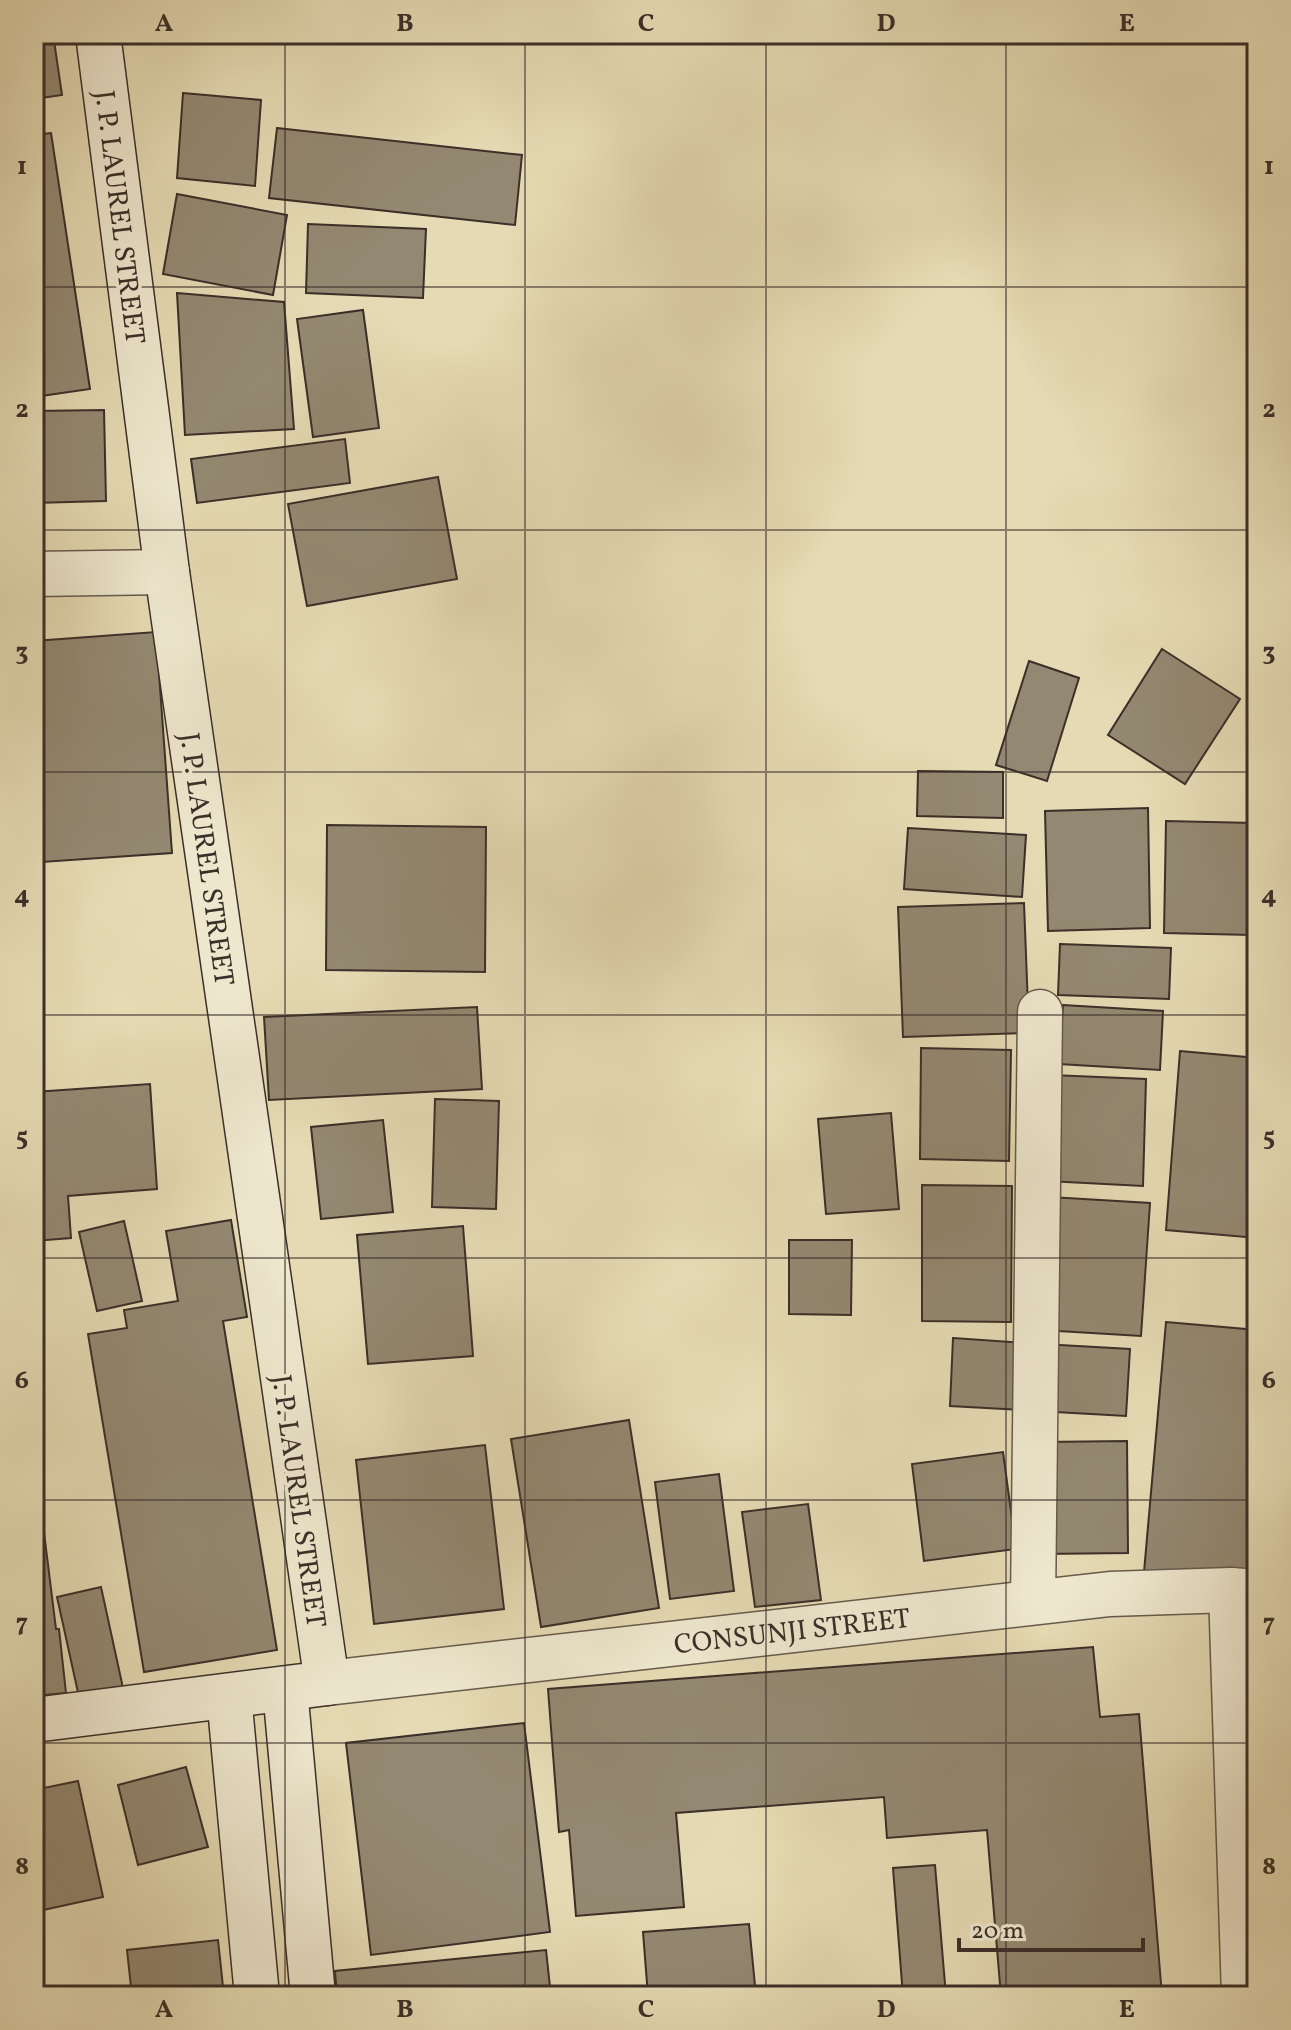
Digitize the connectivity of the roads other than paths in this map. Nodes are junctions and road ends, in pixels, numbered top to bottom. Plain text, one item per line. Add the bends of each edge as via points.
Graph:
1 (98, 34) edge
2 (167, 572) junction
3 (34, 574) edge
4 (1040, 1012) dead end
5 (1244, 1591) edge
6 (1033, 1602) junction
7 (306, 1686) junction
8 (229, 1696) junction
9 (34, 1720) edge
10 (257, 1996) edge
11 (313, 1996) edge
12 (1244, 1996) edge

1 - 2 main road, J. P. LAUREL STREET
2 - 3 main road
2 - 7 main road, J. P. LAUREL STREET
4 - 6 main road
5 - 6 main road, CONSUNJI STREET
5 - 12 main road
6 - 7 main road, CONSUNJI STREET
7 - 8 main road, CONSUNJI STREET
7 - 11 main road, J. P. LAUREL STREET
8 - 9 main road, CONSUNJI STREET
8 - 10 main road

